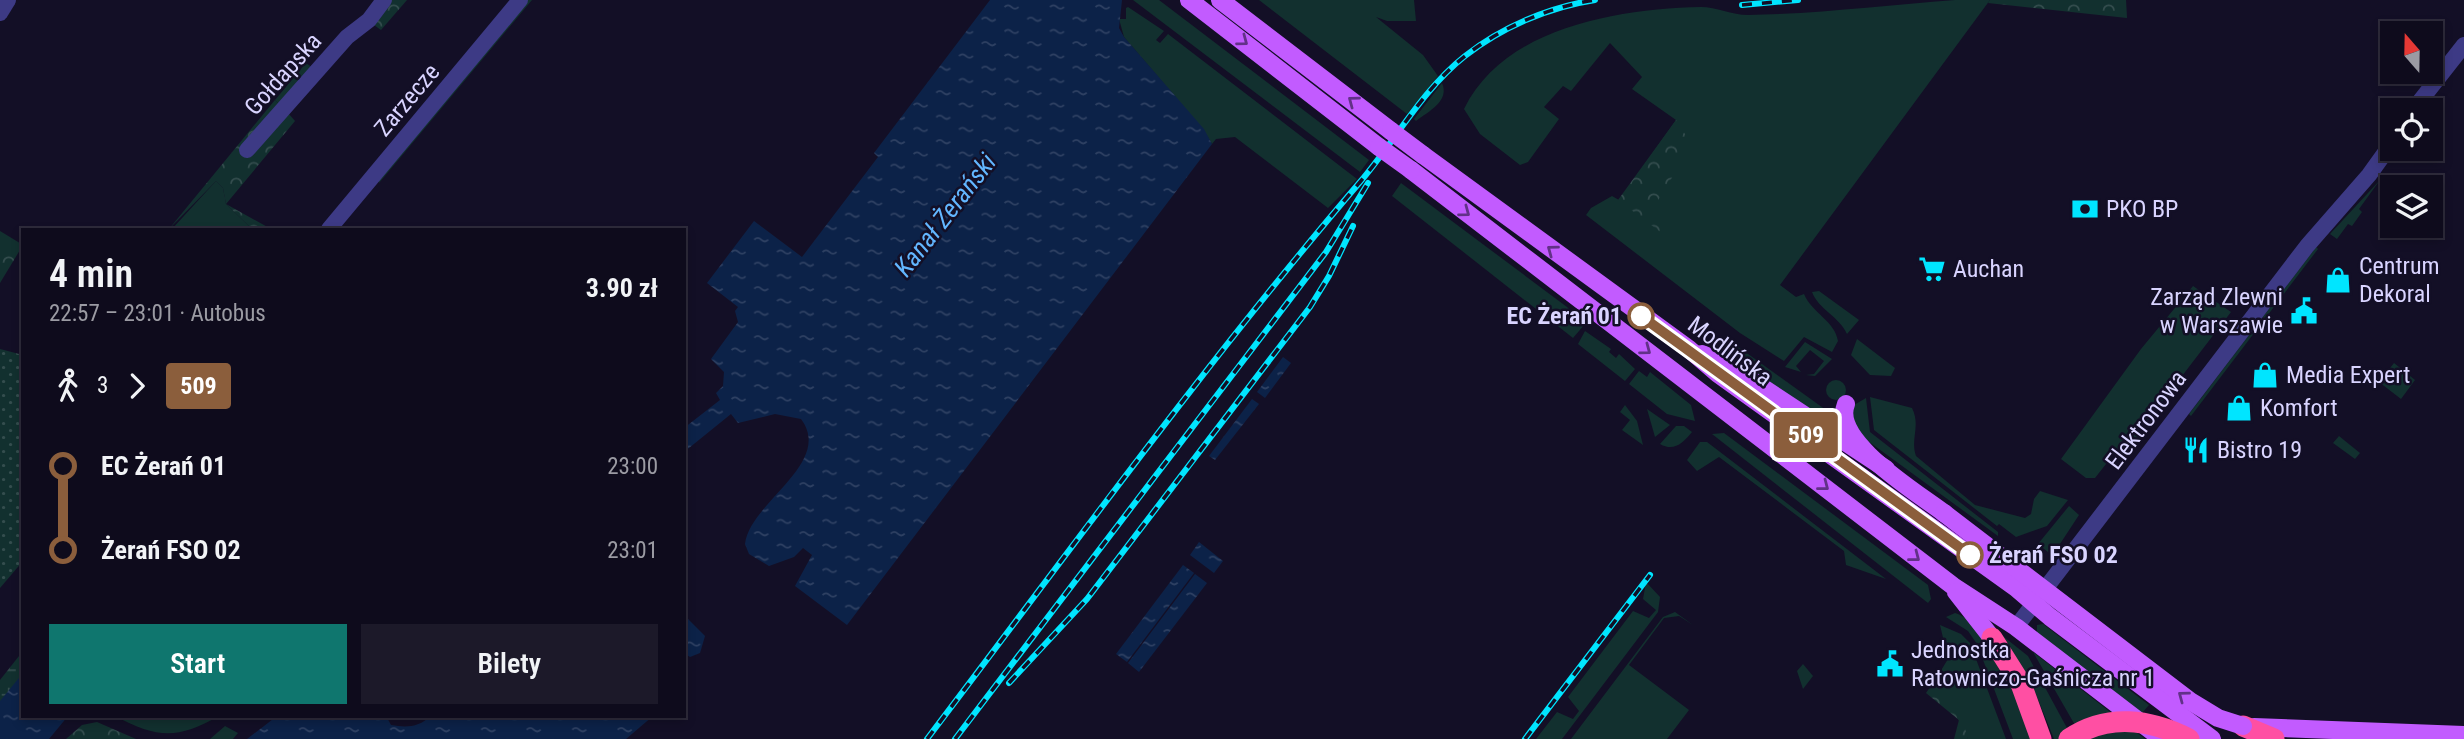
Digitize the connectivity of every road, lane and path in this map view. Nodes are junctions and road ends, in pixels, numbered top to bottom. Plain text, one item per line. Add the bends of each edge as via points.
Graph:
1 (8, 0) edge
2 (384, 0) edge
3 (520, 0) edge
4 (1188, 0) edge
5 (1220, 0) edge
6 (0, 13) edge
7 (2464, 45) edge
8 (2422, 98) edge
9 (247, 150) dead end
10 (2380, 160) edge
11 (330, 228) edge
12 (1689, 349) junction
13 (1846, 404) dead end
14 (1886, 469) junction
15 (1953, 586) junction
16 (2034, 604) junction
17 (2016, 627) junction
18 (1992, 638) junction
19 (2244, 726) junction
20 (2464, 735) edge
21 (2041, 739) edge
22 (2049, 739) edge
23 (2069, 739) edge
24 (2162, 739) edge
25 (2189, 739) edge
26 (2212, 739) edge
27 (2274, 739) edge

1 - 6 street
2 - 9 street, Gołdapska
3 - 11 street, Zarzecze
4 -> 15 main road, Modlińska, bridge
12 -> 5 main road, Modlińska, bridge
7 - 8 street
10 - 16 street, Elektronowa via 2307,246
12 - 14 main road via 1733,368
12 - 16 main road, Modlińska
13 - 14 main road via 1844,417 1851,436
19 -> 14 main road, bridge via 2218,718 2190,701
15 - 17 main road, Modlińska
15 - 18 main road
16 - 17 street, Elektronowa
16 - 26 main road, Modlińska
17 - 24 main road, Modlińska
18 - 21 highway via 2021,684
18 - 22 main road via 2027,690
19 - 20 main road
19 - 27 highway
23 - 25 highway, bridge via 2093,726 2127,721 2157,726

